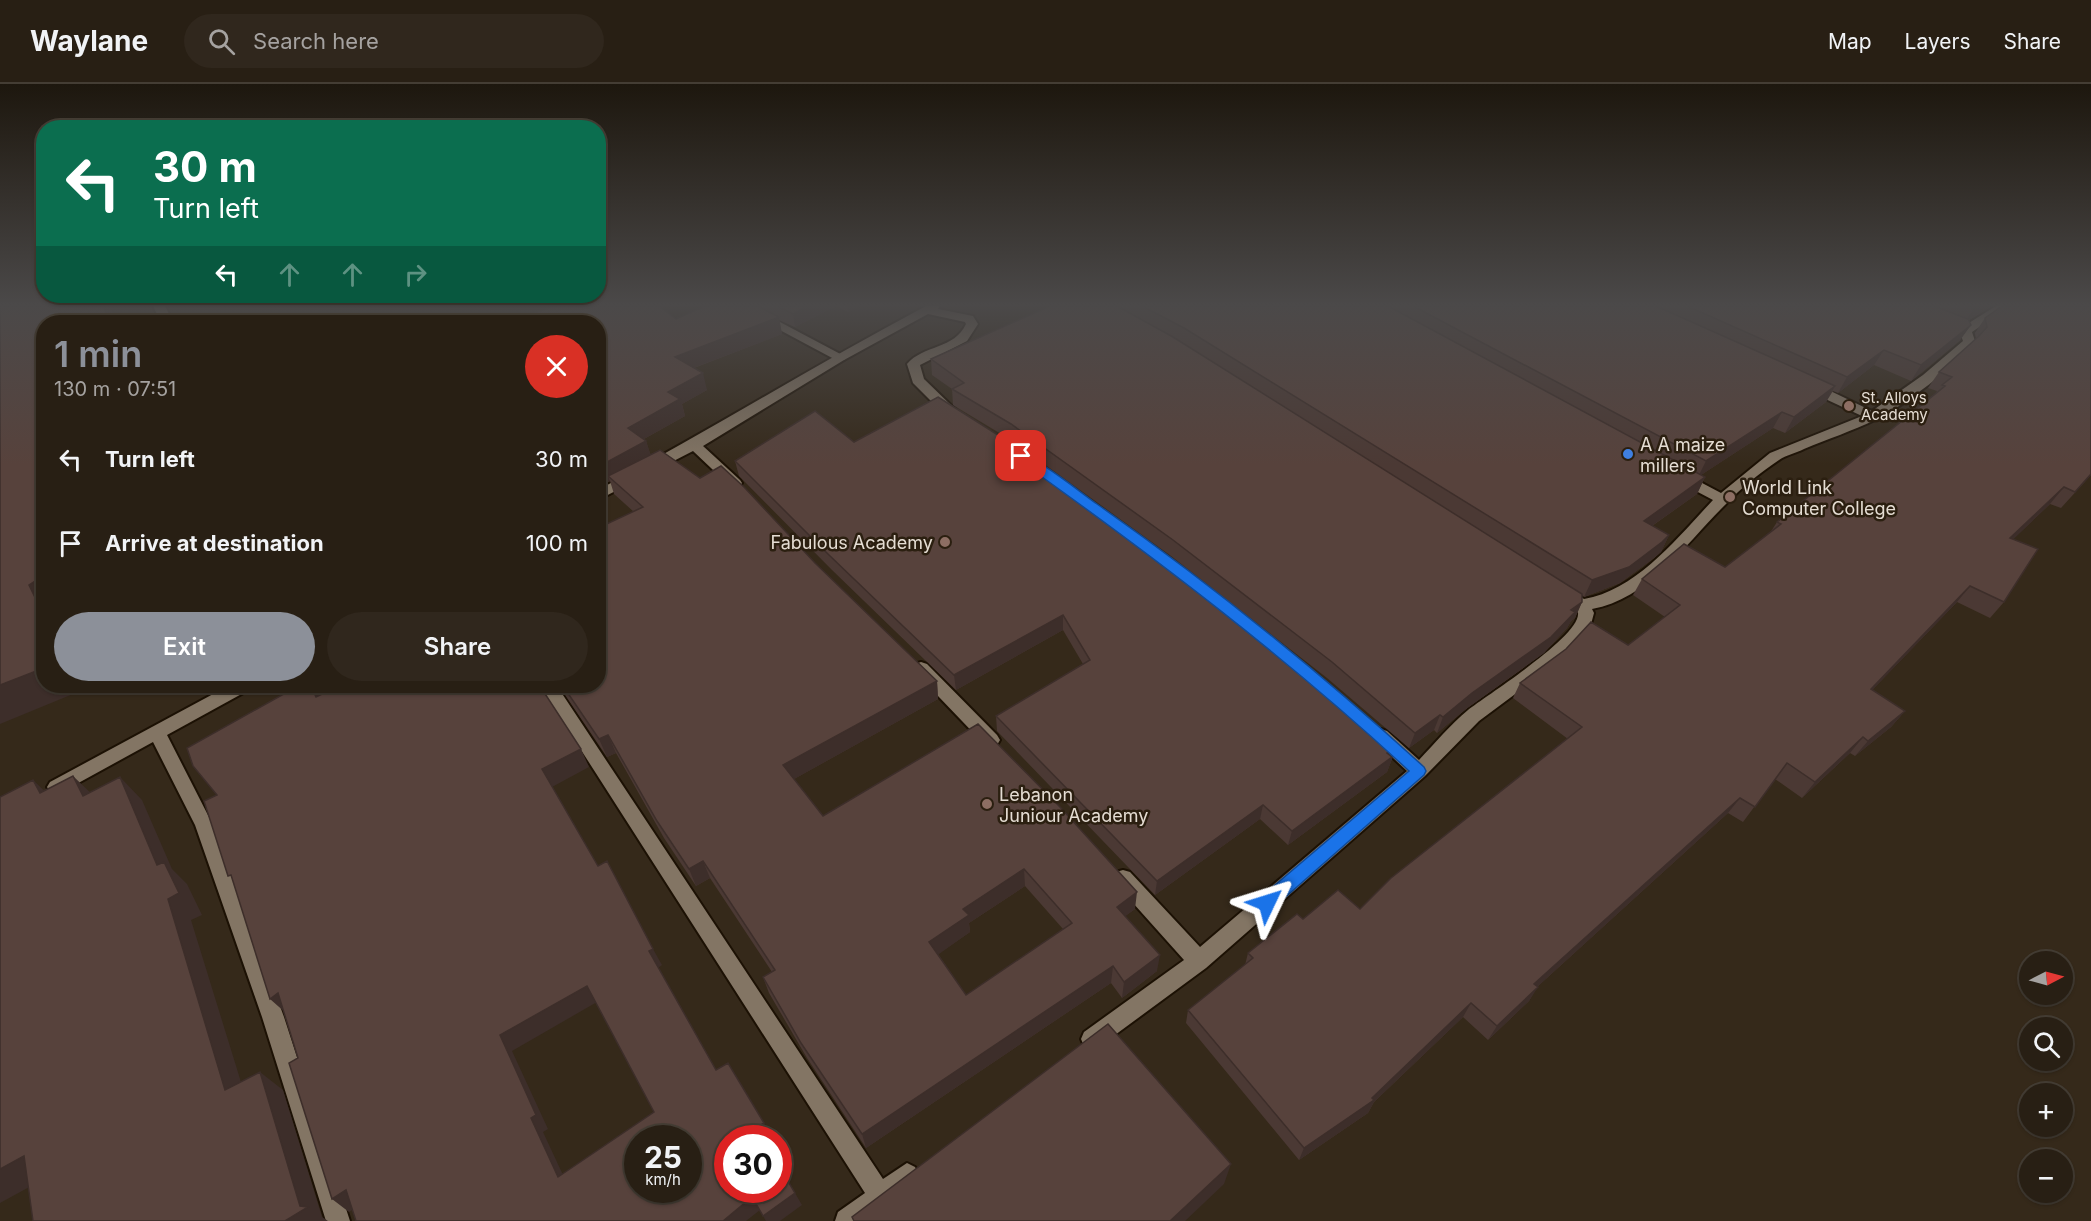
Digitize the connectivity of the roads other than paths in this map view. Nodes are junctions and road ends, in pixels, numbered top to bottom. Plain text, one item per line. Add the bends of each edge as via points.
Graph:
1 (837, 359) edge
2 (918, 359) edge
3 (1950, 359) edge
4 (1800, 382) edge
5 (1873, 416) junction
6 (965, 421) edge
7 (694, 445) junction
8 (1672, 472) edge
9 (606, 492) edge
10 (746, 493) edge
11 (1722, 499) junction
12 (1552, 586) edge
13 (1582, 605) junction
14 (906, 654) edge
15 (228, 693) edge
16 (553, 693) edge
17 (1371, 727) edge
18 (157, 733) junction
19 (1003, 752) edge
20 (1419, 771) junction
21 (42, 795) edge
22 (1114, 869) edge
23 (1199, 961) junction
24 (1078, 1049) edge
25 (918, 1167) edge
26 (880, 1195) junction
27 (339, 1221) edge
28 (847, 1221) edge

1 - 7 street
2 - 6 street via 913,364 918,380 946,411
3 - 5 street
4 - 5 street
5 - 11 street via 1775,456
7 - 9 street
7 - 10 street
8 - 11 street
11 - 13 street via 1668,554 1624,591 1595,605
12 - 13 street
13 - 20 street via 1586,613 1584,624 1551,659 1473,716
14 - 19 street
15 - 18 street
16 - 26 street
17 - 20 street
18 - 21 street
18 - 27 street via 204,825 273,1017
20 - 23 street
22 - 23 street
23 - 24 street
25 - 26 street
26 - 28 street

